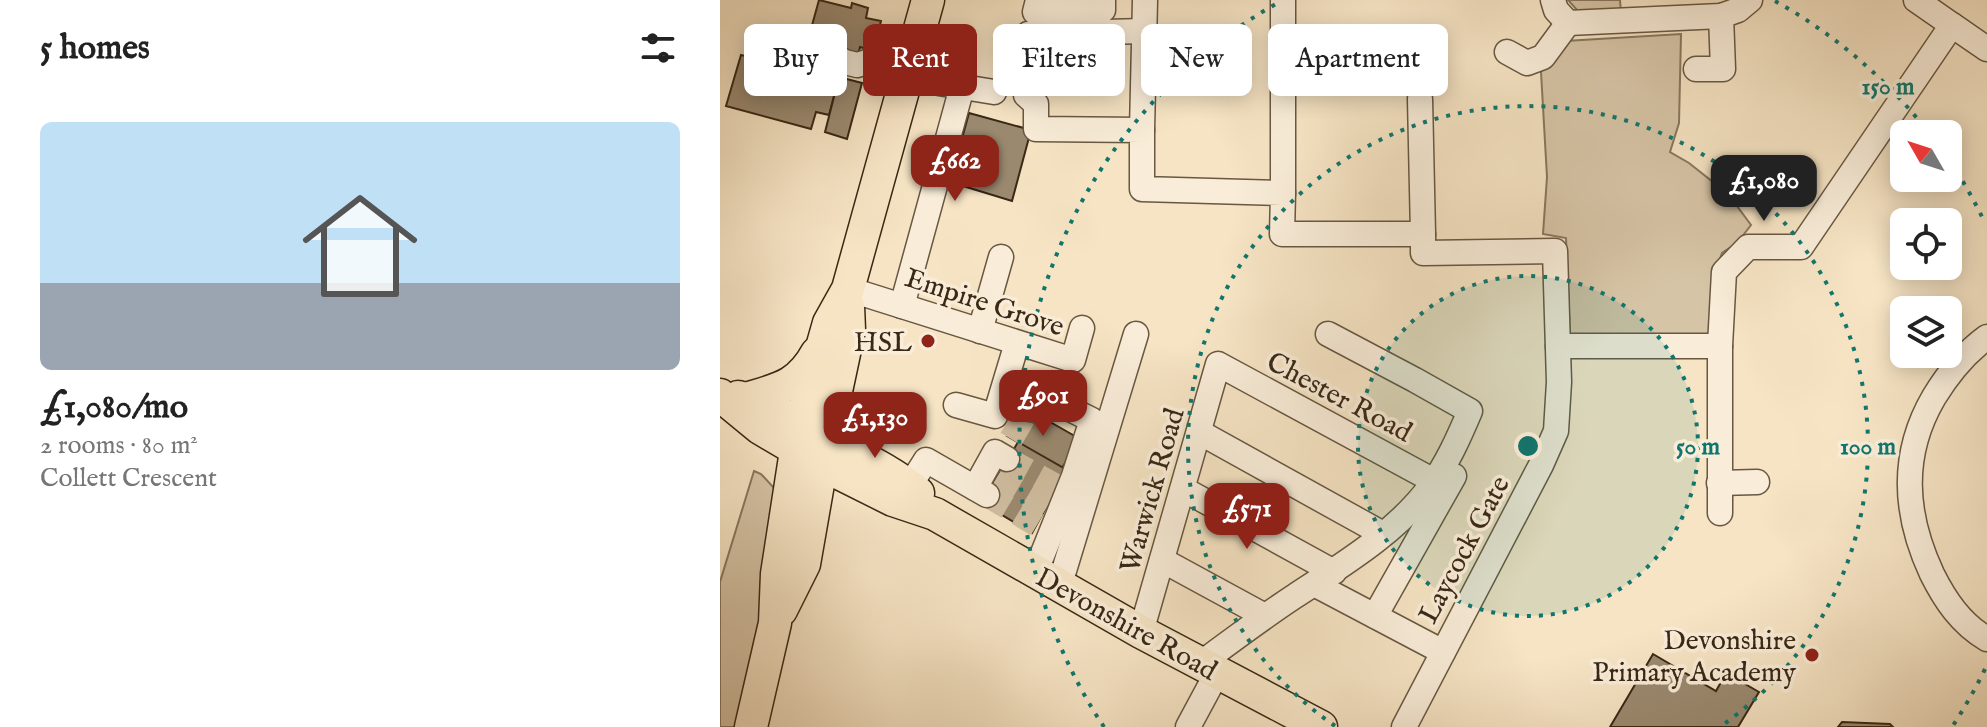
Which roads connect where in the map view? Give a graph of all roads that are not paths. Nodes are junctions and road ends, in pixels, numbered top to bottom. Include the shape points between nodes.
1 (928, 0) edge
2 (1038, 0) edge
3 (1103, 0) edge
4 (1145, 0) edge
5 (1283, 0) edge
6 (1553, 0) edge
7 (1750, 0) edge
8 (1916, 0) edge
9 (1721, 16) junction
10 (1568, 23) junction
11 (922, 24) edge
12 (1144, 24) edge
13 (1952, 25) junction
14 (1987, 49) edge
15 (1507, 52) dead end
16 (1696, 69) dead end
17 (903, 96) edge
18 (960, 96) edge
19 (1027, 96) edge
20 (1143, 96) edge
21 (1420, 99) dead end
22 (1142, 130) junction
23 (1283, 193) junction
24 (1423, 234) junction
25 (1001, 257) dead end
26 (848, 289) junction
27 (902, 306) junction
28 (1082, 328) dead end
29 (980, 331) junction
30 (1136, 334) dead end
31 (1328, 334) dead end
32 (1987, 337) edge
33 (1017, 343) junction
34 (823, 344) junction
35 (1558, 346) junction
36 (1720, 346) junction
37 (1218, 364) joint
38 (729, 396) edge
39 (956, 405) dead end
40 (1029, 409) dead end
41 (1199, 432) junction
42 (810, 444) junction
43 (995, 469) tunnel mouth
44 (1444, 478) junction
45 (1757, 482) dead end
46 (1719, 483) junction
47 (1183, 489) junction
48 (904, 494) junction
49 (1720, 513) dead end
50 (1383, 534) junction
51 (1162, 560) junction
52 (1324, 578) junction
53 (1047, 580) junction
54 (1265, 616) junction
55 (1375, 616) junction
56 (1141, 632) junction
57 (1987, 639) edge
58 (1443, 652) junction
59 (1208, 669) junction
60 (1303, 723) edge
61 (751, 727) edge
62 (1188, 727) edge
63 (1404, 727) edge

1 - 11 main road
2 - 3 street via 1035,12 1103,10
4 - 12 street
5 - 23 street
6 - 10 street
7 - 9 street
8 - 13 street
9 - 10 street
9 - 16 street via 1723,69
10 - 15 street via 1543,57 1527,63
13 - 14 street
13 - 36 street via 1801,247 1748,247 1724,272
17 - 26 main road
18 - 27 street
19 - 22 street via 1036,104 1036,129
20 - 22 street
21 - 24 street
22 - 23 street via 1142,189
23 - 24 street via 1282,234
24 - 35 street, Laycock Gate via 1423,253 1555,251
25 - 29 street
26 - 27 street, Empire Grove
26 - 34 main road
26 - 42 main road via 849,330
27 - 29 street, Empire Grove
28 - 33 street, Empire Grove via 1073,360
29 - 33 street, Empire Grove
30 - 53 street
31 - 44 street via 1470,411
32 - 57 street via 1945,379 1931,403 1911,457 1909,486 1919,539 1940,590 1957,615
33 - 39 street via 995,416
34 - 38 main road via 801,376 788,385
34 - 42 main road
35 - 36 street
35 - 58 street, Laycock Gate via 1556,431
36 - 46 street
37 - 41 street, Warwick Road
37 - 44 street, Chester Road
38 - 42 main road, Devonshire Road via 770,409
40 - 53 street via 1038,393 1092,420 1053,510
41 - 47 street, Warwick Road
41 - 50 street
42 - 48 main road, Devonshire Road
42 - 61 main road via 804,564 775,623
43 - 48 street via 926,460
44 - 50 street
44 - 55 street
45 - 46 street
46 - 49 street
47 - 51 street, Warwick Road
47 - 52 street
48 - 53 main road, Devonshire Road via 925,499 935,514
50 - 52 street
51 - 54 street
51 - 56 street, Warwick Road
52 - 54 street
52 - 55 street
53 - 56 main road, Devonshire Road
54 - 59 street
55 - 58 street
56 - 59 main road, Devonshire Road
58 - 63 street, Laycock Gate
59 - 60 main road, Devonshire Road
59 - 62 street

